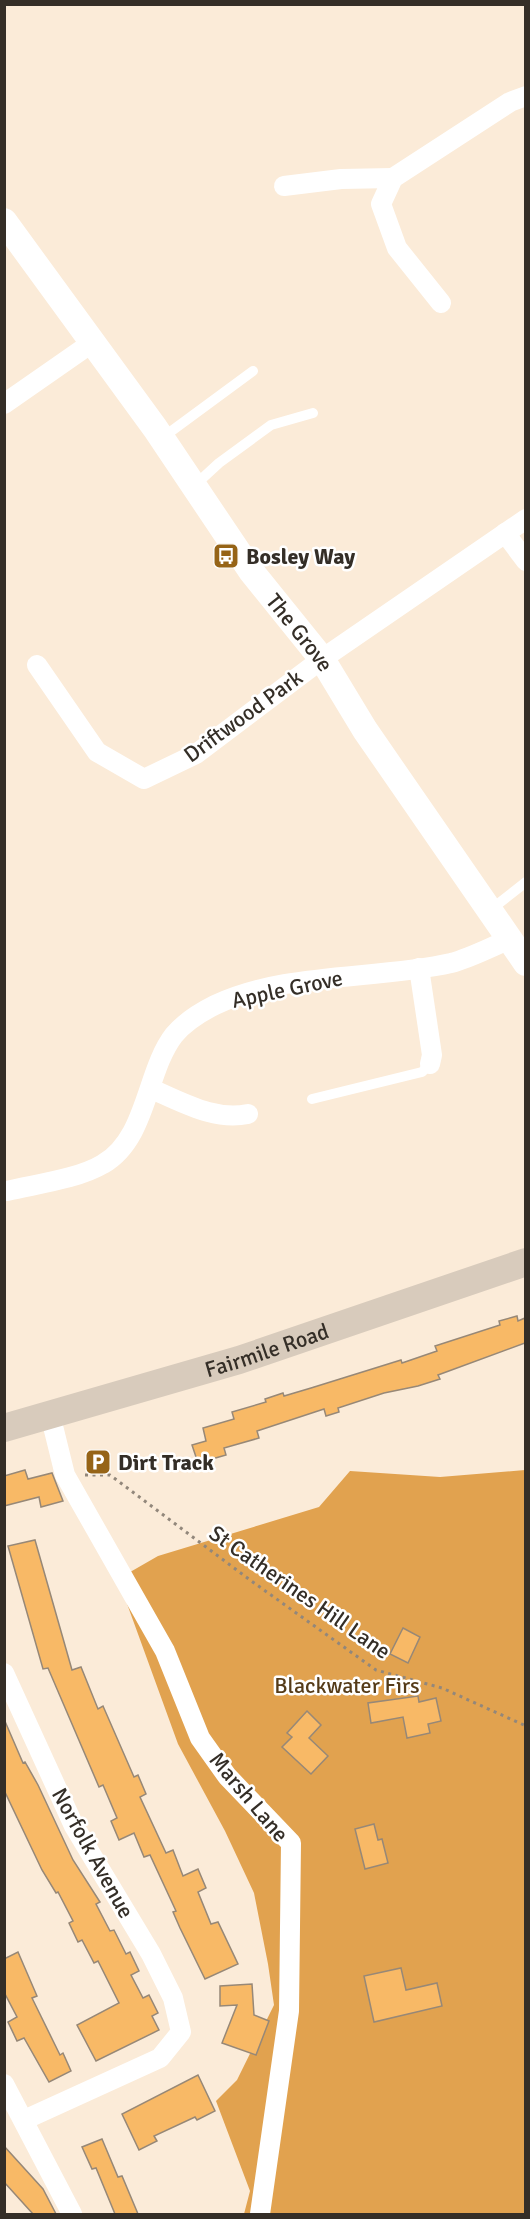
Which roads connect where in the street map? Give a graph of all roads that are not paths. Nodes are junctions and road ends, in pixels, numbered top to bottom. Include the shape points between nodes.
1 (525, 96) edge
2 (393, 178) junction
3 (284, 186) dead end
4 (4, 221) edge
5 (441, 303) dead end
6 (93, 342) junction
7 (253, 371) dead end
8 (4, 404) edge
9 (313, 414) dead end
10 (162, 438) junction
11 (194, 486) junction
12 (525, 519) edge
13 (505, 534) junction
14 (525, 561) edge
15 (322, 659) junction
16 (37, 665) dead end
17 (525, 882) edge
18 (489, 911) junction
19 (510, 939) junction
20 (525, 963) edge
21 (419, 968) junction
22 (430, 1064) joint
23 (151, 1089) junction
24 (312, 1099) dead end
25 (248, 1114) dead end
26 (7, 1191) dead end
27 (525, 1262) edge
28 (50, 1414) junction
29 (4, 1428) edge
30 (4, 1673) edge
31 (4, 2084) edge
32 (24, 2120) junction
33 (72, 2214) edge
34 (260, 2214) edge

1 - 2 street
2 - 3 street
2 - 5 street via 381,204 397,248
4 - 6 street, The Grove
6 - 8 street
6 - 10 street, The Grove
7 - 10 lane
9 - 11 lane via 271,425
10 - 11 street, The Grove
11 - 15 street, The Grove via 251,571
12 - 13 street
13 - 14 street
13 - 15 street
15 - 16 street, Driftwood Park via 196,754 144,779 97,752
15 - 18 street, The Grove via 364,730
17 - 18 lane
18 - 19 street, The Grove
19 - 20 street, The Grove
19 - 21 street, Apple Grove via 453,962
21 - 22 street via 432,1055
21 - 23 street, Apple Grove via 340,976 256,991 214,1005 175,1034
22 - 24 lane via 422,1072
23 - 25 street via 210,1114 231,1118
23 - 26 street, Apple Grove via 138,1121 116,1155 103,1164
27 - 28 main road, Fairmile Road via 239,1360
28 - 29 main road, Fairmile Road
28 - 34 street, Marsh Lane via 65,1475 165,1651 200,1738 227,1776 291,1843 289,2011
30 - 32 street, Norfolk Avenue via 74,1826 173,1998 181,2032 160,2058
31 - 32 street
32 - 33 street

